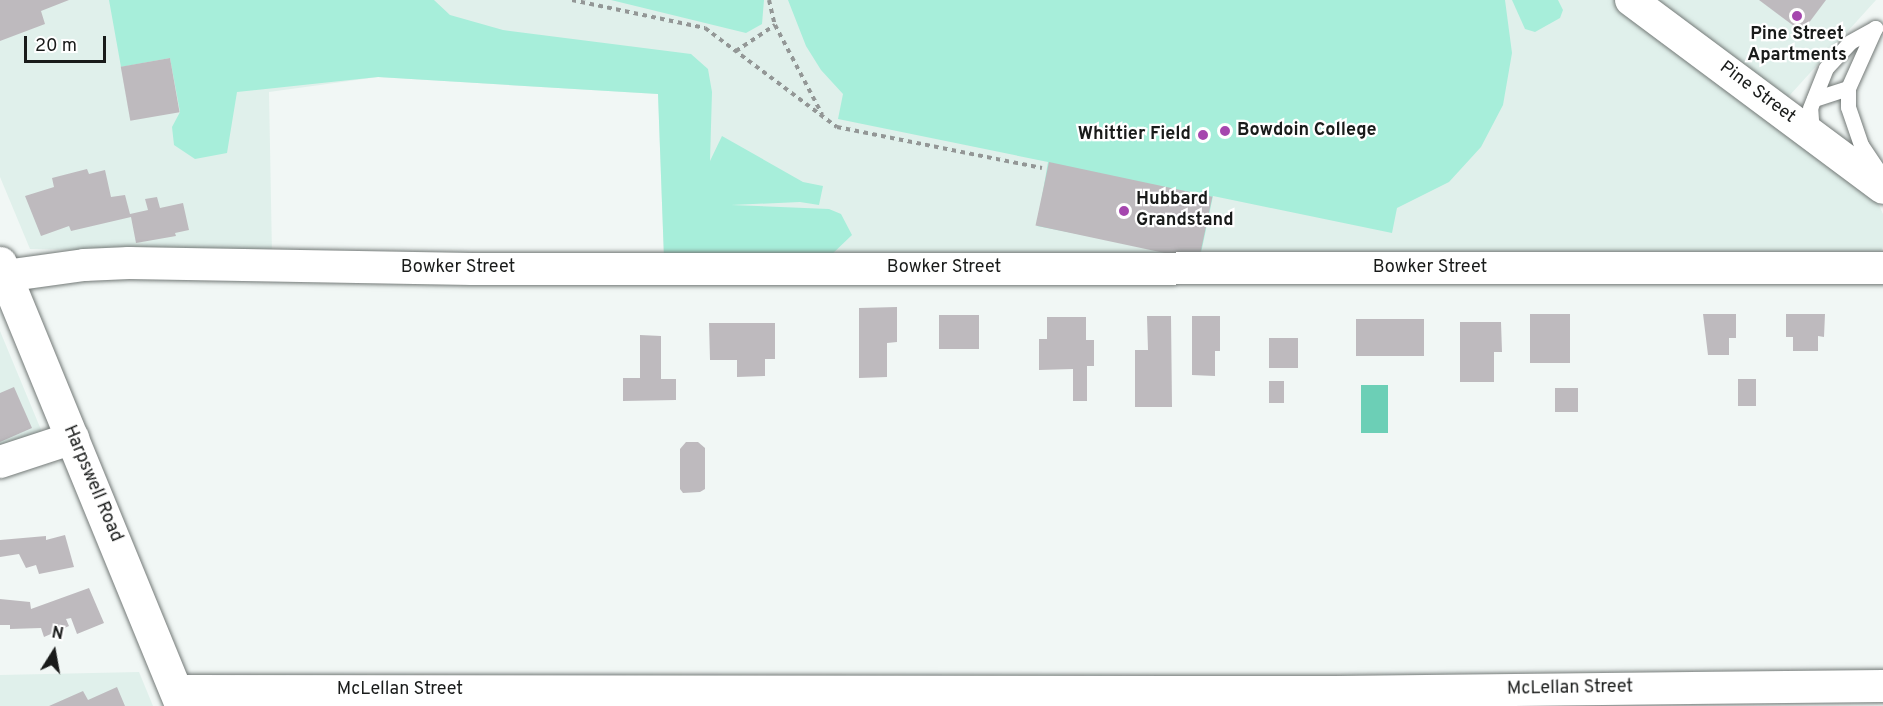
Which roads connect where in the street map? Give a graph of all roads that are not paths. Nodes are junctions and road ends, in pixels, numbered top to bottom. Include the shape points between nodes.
1 (1631, 0) edge
2 (1879, 24) edge
3 (1848, 88) junction
4 (1814, 99) junction
5 (1812, 134) junction
6 (1883, 177) edge
7 (1883, 188) edge
8 (1883, 268) edge
9 (3, 270) edge
10 (73, 438) junction
11 (0, 462) edge
12 (1883, 686) edge
13 (180, 698) edge

1 - 5 street, Pine Street
2 - 3 lane
2 - 4 lane via 1850,42 1826,68
3 - 4 lane, Pine Street
3 - 6 lane via 1852,126
4 - 5 lane
5 - 7 street, Pine Street
8 - 9 street, Bowker Street via 472,269 129,263
9 - 10 main road, Harpswell Road
10 - 11 street
10 - 13 main road, Harpswell Road
12 - 13 street, McLellan Street

